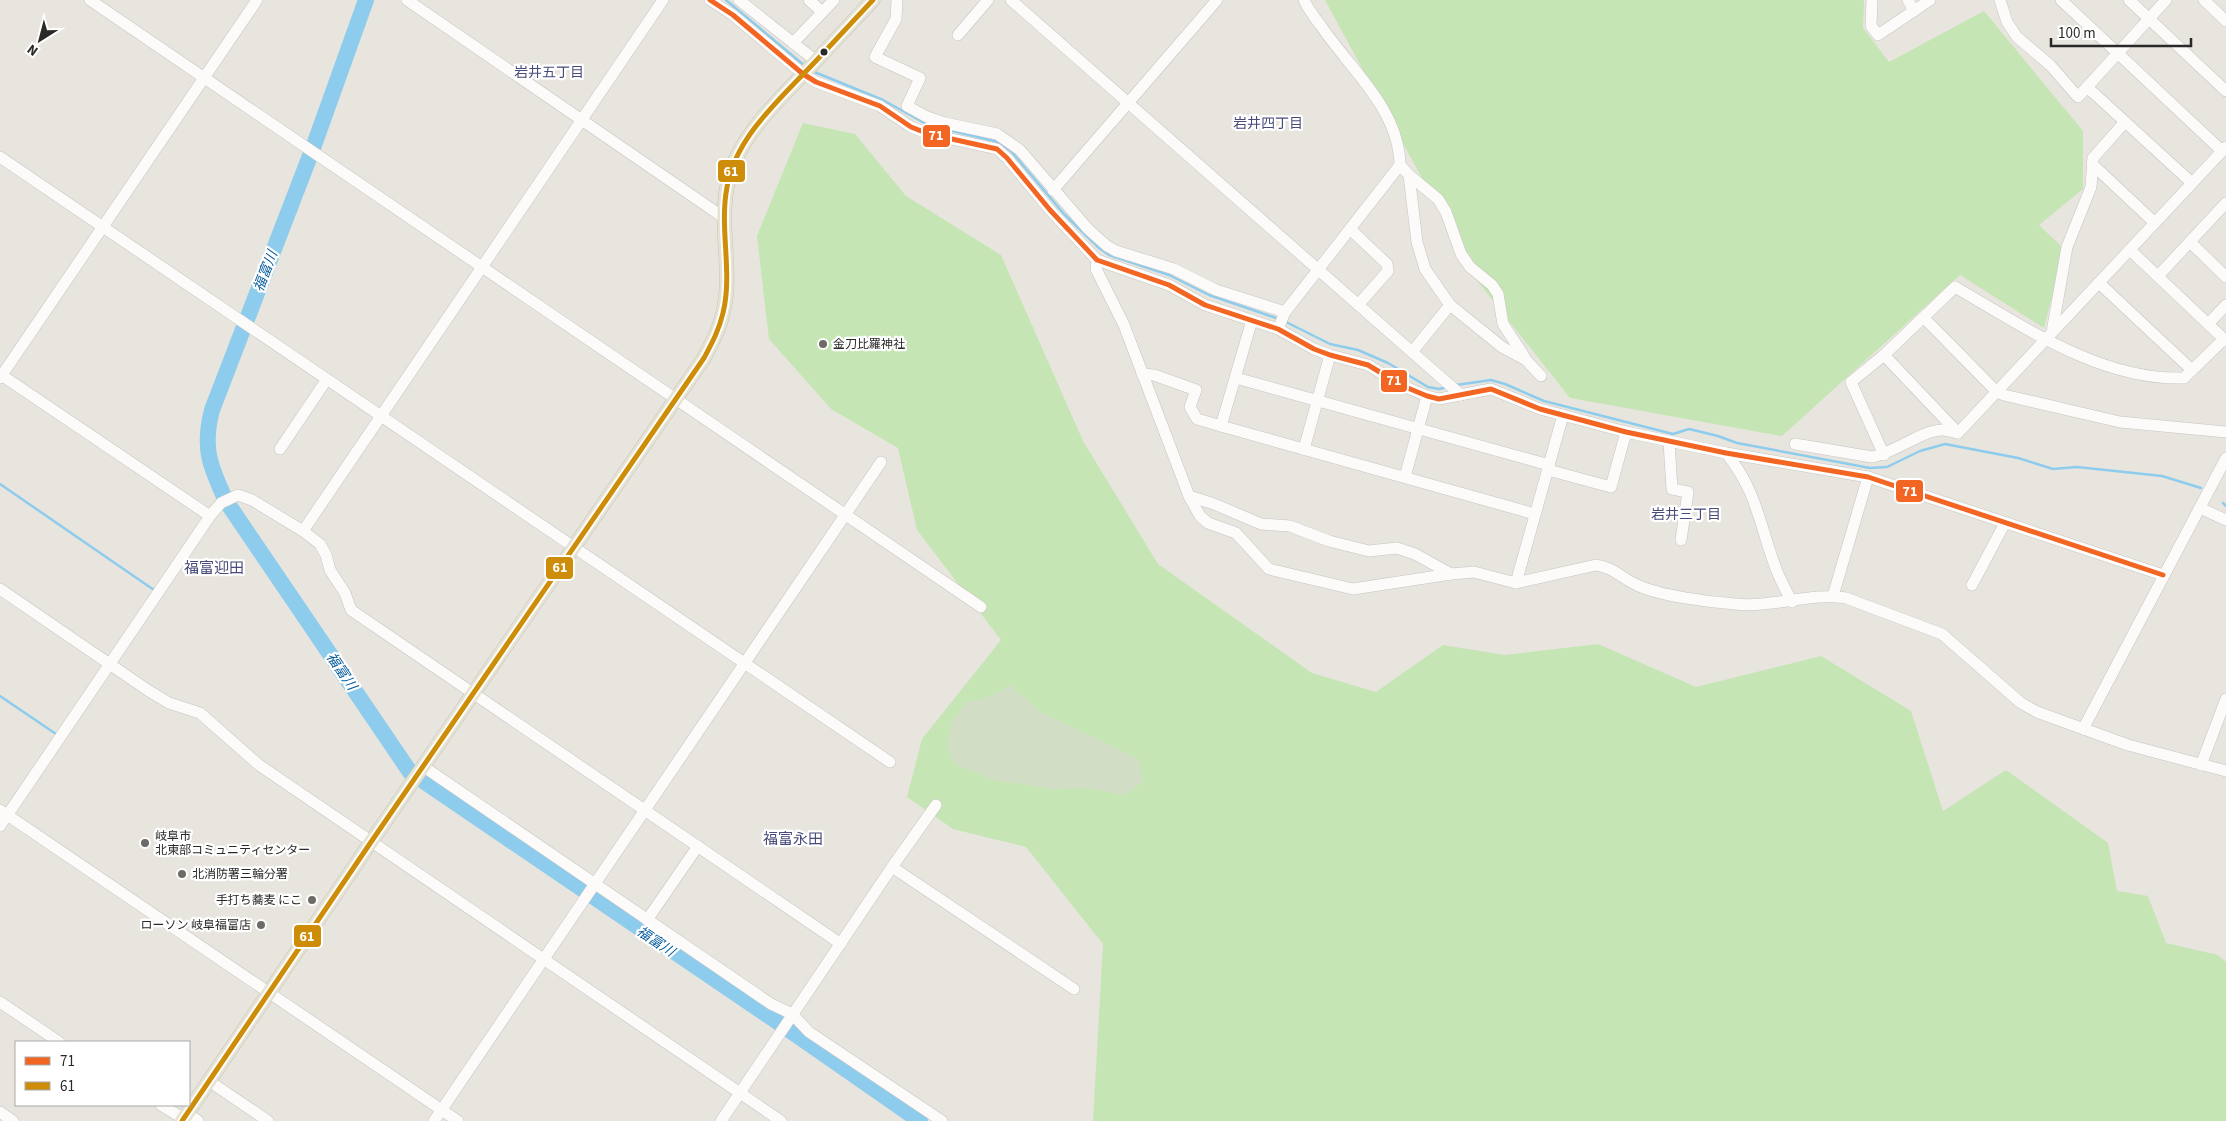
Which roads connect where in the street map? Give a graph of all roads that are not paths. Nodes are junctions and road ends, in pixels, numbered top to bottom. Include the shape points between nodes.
1 (90, 0) edge
2 (258, 0) edge
3 (407, 0) edge
4 (663, 0) edge
5 (710, 0) edge
6 (739, 0) edge
7 (809, 0) edge
8 (834, 0) edge
9 (897, 0) edge
10 (988, 0) edge
11 (1010, 0) edge
12 (1217, 0) edge
13 (1304, 0) edge
14 (1872, 0) edge
15 (1908, 0) edge
16 (1930, 0) edge
17 (2000, 0) edge
18 (2061, 0) edge
19 (2129, 0) edge
20 (2166, 0) edge
21 (2204, 0) edge
22 (871, 1) edge
23 (1914, 11) junction
24 (822, 12) junction
25 (2150, 19) junction
26 (2226, 21) edge
27 (958, 35) dead end
28 (793, 43) junction
29 (2118, 53) junction
30 (810, 68) junction
31 (204, 78) junction
32 (2086, 87) junction
33 (2226, 91) edge
34 (1128, 103) junction
35 (582, 118) junction
36 (2125, 122) junction
37 (2224, 149) edge
38 (0, 157) edge
39 (2092, 164) junction
40 (1400, 165) junction
41 (1409, 175) junction
42 (2192, 183) junction
43 (1053, 190) junction
44 (2224, 210) edge
45 (723, 216) junction
46 (2155, 222) junction
47 (103, 227) junction
48 (1350, 230) junction
49 (2190, 242) junction
50 (2130, 250) junction
51 (1097, 260) junction
52 (481, 266) junction
53 (1318, 269) junction
54 (2158, 276) junction
55 (2226, 277) edge
56 (2099, 283) junction
57 (1358, 305) junction
58 (1450, 305) junction
59 (2226, 305) edge
60 (1924, 318) junction
61 (1252, 320) junction
62 (1281, 320) junction
63 (2208, 324) junction
64 (2049, 336) junction
65 (2225, 340) edge
66 (1412, 352) junction
67 (1330, 355) junction
68 (1884, 355) junction
69 (1526, 360) junction
70 (2192, 370) junction
71 (1142, 374) junction
72 (1, 376) edge
73 (1541, 376) dead end
74 (1236, 378) junction
75 (327, 379) junction
76 (1454, 389) junction
77 (1997, 392) junction
78 (1427, 396) junction
79 (676, 400) junction
80 (1318, 401) junction
81 (1563, 415) junction
82 (380, 416) junction
83 (1222, 426) junction
84 (1418, 429) junction
85 (1626, 432) junction
86 (2226, 432) edge
87 (1958, 433) junction
88 (1669, 442) junction
89 (1795, 444) dead end
90 (1304, 448) junction
91 (280, 449) dead end
92 (1726, 453) junction
93 (1884, 455) junction
94 (2226, 459) edge
95 (881, 462) dead end
96 (1548, 467) junction
97 (1405, 477) junction
98 (1868, 477) junction
99 (1189, 496) junction
100 (2200, 508) junction
101 (845, 514) junction
102 (1535, 514) junction
103 (208, 515) junction
104 (2226, 520) edge
105 (2005, 523) junction
106 (303, 531) junction
107 (1681, 540) dead end
108 (575, 546) junction
109 (1451, 574) junction
110 (2163, 576) junction
111 (1516, 583) junction
112 (1972, 585) dead end
113 (0, 589) edge
114 (1833, 596) junction
115 (1792, 602) junction
116 (981, 608) dead end
117 (107, 663) junction
118 (744, 663) junction
119 (473, 694) junction
120 (2226, 699) edge
121 (2082, 729) junction
122 (890, 762) dead end
123 (2201, 764) junction
124 (423, 768) junction
125 (2226, 771) edge
126 (936, 805) dead end
127 (645, 810) junction
128 (4, 813) edge
129 (0, 826) edge
130 (371, 842) junction
131 (698, 846) junction
132 (892, 867) junction
133 (594, 885) junction
134 (648, 920) junction
135 (841, 944) junction
136 (543, 959) junction
137 (1074, 989) dead end
138 (268, 992) junction
139 (0, 1002) edge
140 (790, 1017) junction
141 (58, 1041) edge
142 (210, 1081) junction
143 (740, 1093) junction
144 (162, 1106) edge
145 (442, 1110) junction
146 (0, 1112) edge
147 (188, 1119) edge
148 (13, 1121) edge
149 (268, 1121) edge
150 (434, 1121) edge
151 (458, 1121) edge
152 (721, 1121) edge
153 (781, 1121) edge
154 (942, 1121) edge

1 - 31 street
2 - 31 street
3 - 35 street
4 - 35 street
5 - 30 street
6 - 28 street
7 - 24 street
8 - 24 street
9 - 43 street via 896,19 875,57 920,78 907,106 945,123 997,134 1020,150
10 - 27 street
11 - 34 street
12 - 34 street
13 - 40 street via 1335,48 1388,115 1396,135
14 - 23 street via 1871,26 1878,35
15 - 23 street
16 - 23 street
17 - 32 street via 2007,22 2017,37 2050,65 2078,97
18 - 29 street
19 - 25 street
20 - 25 street
21 - 26 street
22 - 30 main road
24 - 28 street
25 - 29 street
25 - 33 street
28 - 30 street
29 - 32 street
29 - 37 street
30 - 45 main road via 747,140 727,185
30 - 51 street via 816,82 880,106 911,127 997,149
31 - 47 street
31 - 52 street
32 - 36 street
34 - 43 street
34 - 53 street
35 - 45 street
35 - 52 street
36 - 39 street via 2093,158
36 - 42 street
37 - 42 street
38 - 47 street
39 - 46 street
39 - 64 street via 2091,187 2066,247
40 - 41 street
40 - 48 street
41 - 58 street via 1422,260
41 - 69 street via 1438,199 1461,254 1470,268 1492,285 1498,294 1503,324
42 - 46 street
43 - 62 street via 1088,229 1116,251 1174,269
44 - 49 street
45 - 79 main road via 727,269 724,311 717,335
46 - 50 street
47 - 72 street
47 - 75 street
48 - 53 street
48 - 57 street via 1387,264 1388,271
49 - 54 street
49 - 55 street
50 - 54 street
50 - 56 street
51 - 61 street via 1169,285 1205,305
51 - 71 street via 1096,269 1124,325
52 - 79 street
52 - 82 street
53 - 57 street
53 - 62 street
54 - 63 street
56 - 64 street
56 - 70 street
57 - 66 street
58 - 66 street
58 - 69 street via 1502,347
59 - 63 street
60 - 64 street via 1955,288
60 - 68 street
60 - 77 street
61 - 62 street
61 - 74 street
62 - 67 street
63 - 65 street
64 - 70 street via 2109,367 2137,375 2184,378
64 - 77 street
65 - 70 street
66 - 76 street
67 - 78 street via 1368,365
67 - 80 street
68 - 87 street
68 - 93 street via 1851,382
69 - 73 street
71 - 83 street via 1196,390 1190,407 1197,419
71 - 99 street
72 - 103 street
74 - 80 street
74 - 83 street
75 - 82 street
75 - 91 street
76 - 78 street via 1439,399
76 - 81 street via 1491,389
77 - 86 street via 2120,422
77 - 87 street
78 - 84 street
79 - 101 street
79 - 108 main road
80 - 84 street
80 - 90 street
81 - 85 street
81 - 96 street
82 - 106 street
82 - 108 street
83 - 90 street
84 - 96 street
84 - 97 street
85 - 88 street
85 - 96 street via 1611,487
87 - 93 street via 1941,430 1914,439
88 - 92 street
88 - 107 street via 1672,489 1688,492
89 - 93 street via 1872,457
90 - 97 street
92 - 98 street
92 - 115 street via 1753,495 1775,568
94 - 100 street
95 - 101 street
96 - 102 street
97 - 102 street
98 - 105 street
98 - 114 street
99 - 109 street via 1261,524 1290,526 1329,541 1369,551 1397,548
99 - 109 street via 1200,516 1236,533 1269,569 1278,572 1353,589
100 - 104 street
100 - 110 street
101 - 116 street
101 - 118 street
102 - 111 street
103 - 106 street via 238,495
103 - 117 street
105 - 110 street
105 - 112 street
106 - 119 street via 320,544 353,614
108 - 118 street
108 - 119 main road
109 - 111 street via 1474,572
110 - 121 street
111 - 115 street via 1596,565 1609,567 1637,585 1655,591 1736,604
113 - 117 street
114 - 115 street
114 - 121 street via 1942,634 2021,703
117 - 128 street
117 - 130 street via 169,703 200,713 259,765
118 - 122 street
118 - 127 street
119 - 124 main road
119 - 127 street
120 - 123 street
121 - 123 street via 2137,748
123 - 125 street
124 - 130 main road
124 - 133 street
126 - 132 street
127 - 131 street
127 - 133 street
128 - 129 street
128 - 138 street
130 - 136 street
130 - 138 main road
131 - 134 street
131 - 135 street
132 - 135 street
132 - 137 street
133 - 134 street
133 - 136 street
134 - 140 street
135 - 140 street
136 - 143 street
136 - 145 street
138 - 142 main road
138 - 145 street
139 - 141 street
140 - 143 street
140 - 154 street
142 - 147 main road
142 - 149 street
143 - 152 street
143 - 153 street
144 - 147 street
145 - 150 street
145 - 151 street
146 - 148 street

